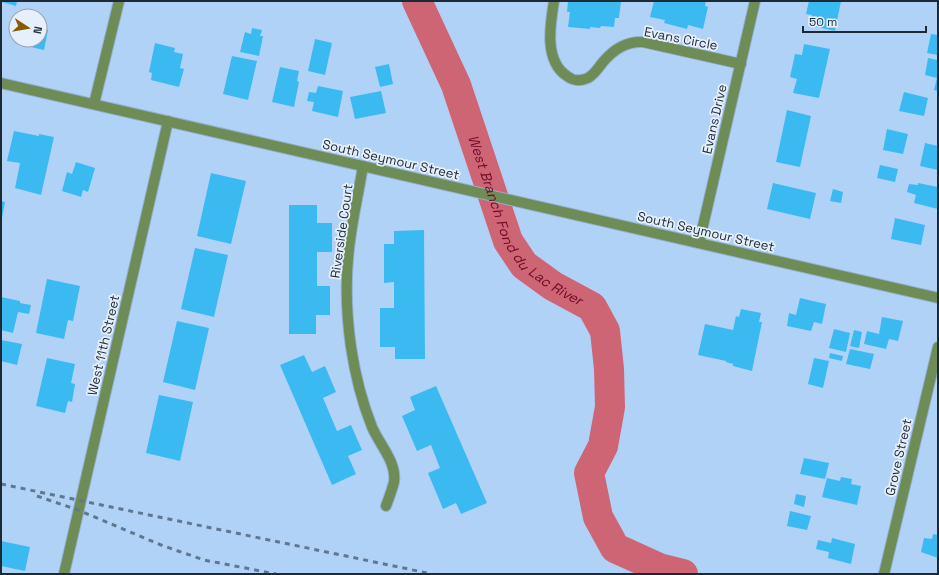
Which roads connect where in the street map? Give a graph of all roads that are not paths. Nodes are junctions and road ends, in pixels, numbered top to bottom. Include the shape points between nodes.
1 (119, 1) edge
2 (554, 1) edge
3 (755, 1) edge
4 (741, 64) junction
5 (1, 83) edge
6 (94, 104) junction
7 (168, 121) junction
8 (363, 166) junction
9 (699, 243) junction
10 (938, 298) edge
11 (938, 347) edge
12 (386, 506) dead end
13 (64, 574) edge
14 (884, 574) edge

1 - 6 street
2 - 4 street, Evans Circle via 550,32 553,53 559,68 571,78 587,79 617,49 637,42
3 - 4 street, Evans Drive
4 - 9 street, Evans Drive
5 - 6 street, South Seymour Street
6 - 7 street, South Seymour Street
7 - 8 street, South Seymour Street
7 - 13 street, West 11th Street
8 - 9 street, South Seymour Street
8 - 12 street, Riverside Court via 350,240 346,300 353,359 364,403 372,428 392,464 394,481
9 - 10 street, South Seymour Street
11 - 14 street, Grove Street

